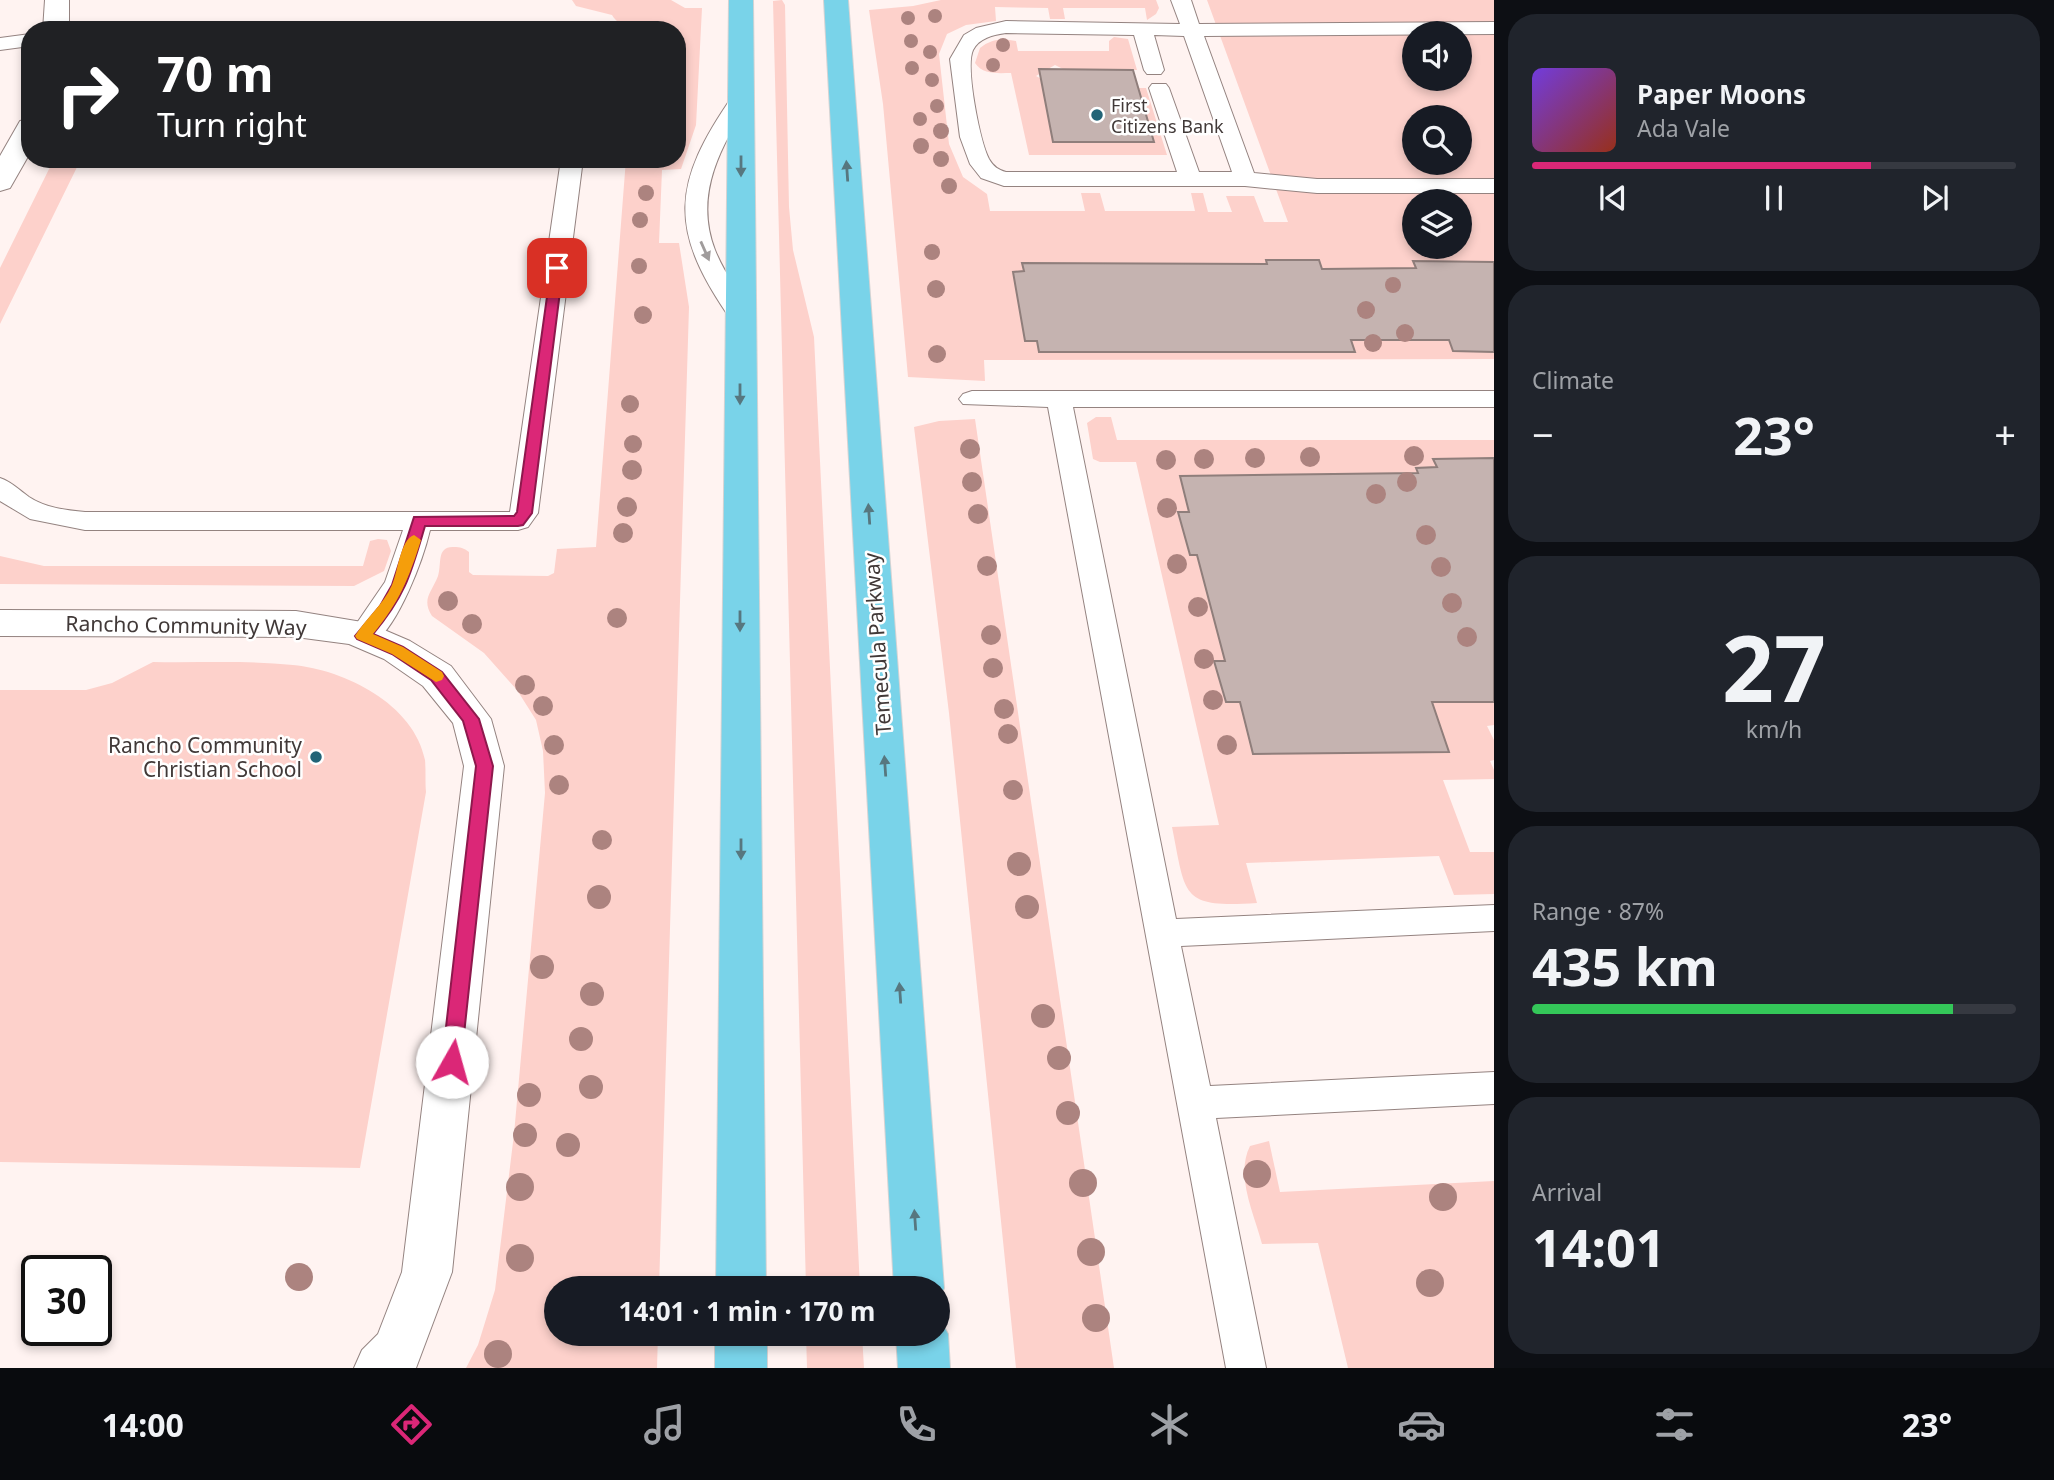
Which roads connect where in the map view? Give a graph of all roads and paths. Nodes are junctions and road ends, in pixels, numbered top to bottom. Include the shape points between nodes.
1 (57, 0) edge
2 (741, 0) edge
3 (836, 0) edge
4 (1181, 0) edge
5 (56, 21) edge
6 (1494, 27) edge
7 (1142, 29) junction
8 (1192, 30) junction
9 (21, 41) edge
10 (0, 44) edge
11 (21, 144) edge
12 (571, 168) edge
13 (1245, 178) junction
14 (1190, 179) junction
15 (0, 182) edge
16 (1494, 186) edge
17 (972, 399) dead end
18 (1059, 399) junction
19 (1494, 399) edge
20 (0, 487) edge
21 (419, 521) junction
22 (0, 623) edge
23 (363, 636) junction
24 (1494, 918) edge
25 (1163, 933) junction
26 (1494, 1088) edge
27 (1196, 1103) junction
28 (741, 1276) edge
29 (918, 1276) edge
30 (741, 1346) edge
31 (923, 1346) edge
32 (380, 1368) edge
33 (741, 1368) edge
34 (924, 1368) edge
35 (1246, 1368) edge

1 - 5 street
2 -> 28 main road
29 -> 3 main road, Temecula Parkway
4 - 8 lane
6 - 8 lane
7 - 8 lane
7 - 14 lane
7 - 14 lane via 1006,27 975,35 964,44 960,59 973,149 990,174 1004,179
8 - 13 lane
9 - 10 lane
11 - 15 street
12 - 21 lane via 524,513 518,521
13 - 14 lane
13 - 16 lane via 1317,186
17 - 18 lane
18 - 19 lane
18 - 25 lane
20 - 21 lane via 45,517 85,521
21 - 23 lane via 400,585
22 - 23 street, Rancho Community Way via 296,624
23 - 32 street, Rancho Community Way via 397,650 436,676 471,719 484,766 427,1272 397,1351
24 - 25 lane
25 - 27 lane
26 - 27 lane
27 - 35 lane
30 - 33 main road
31 - 34 main road

